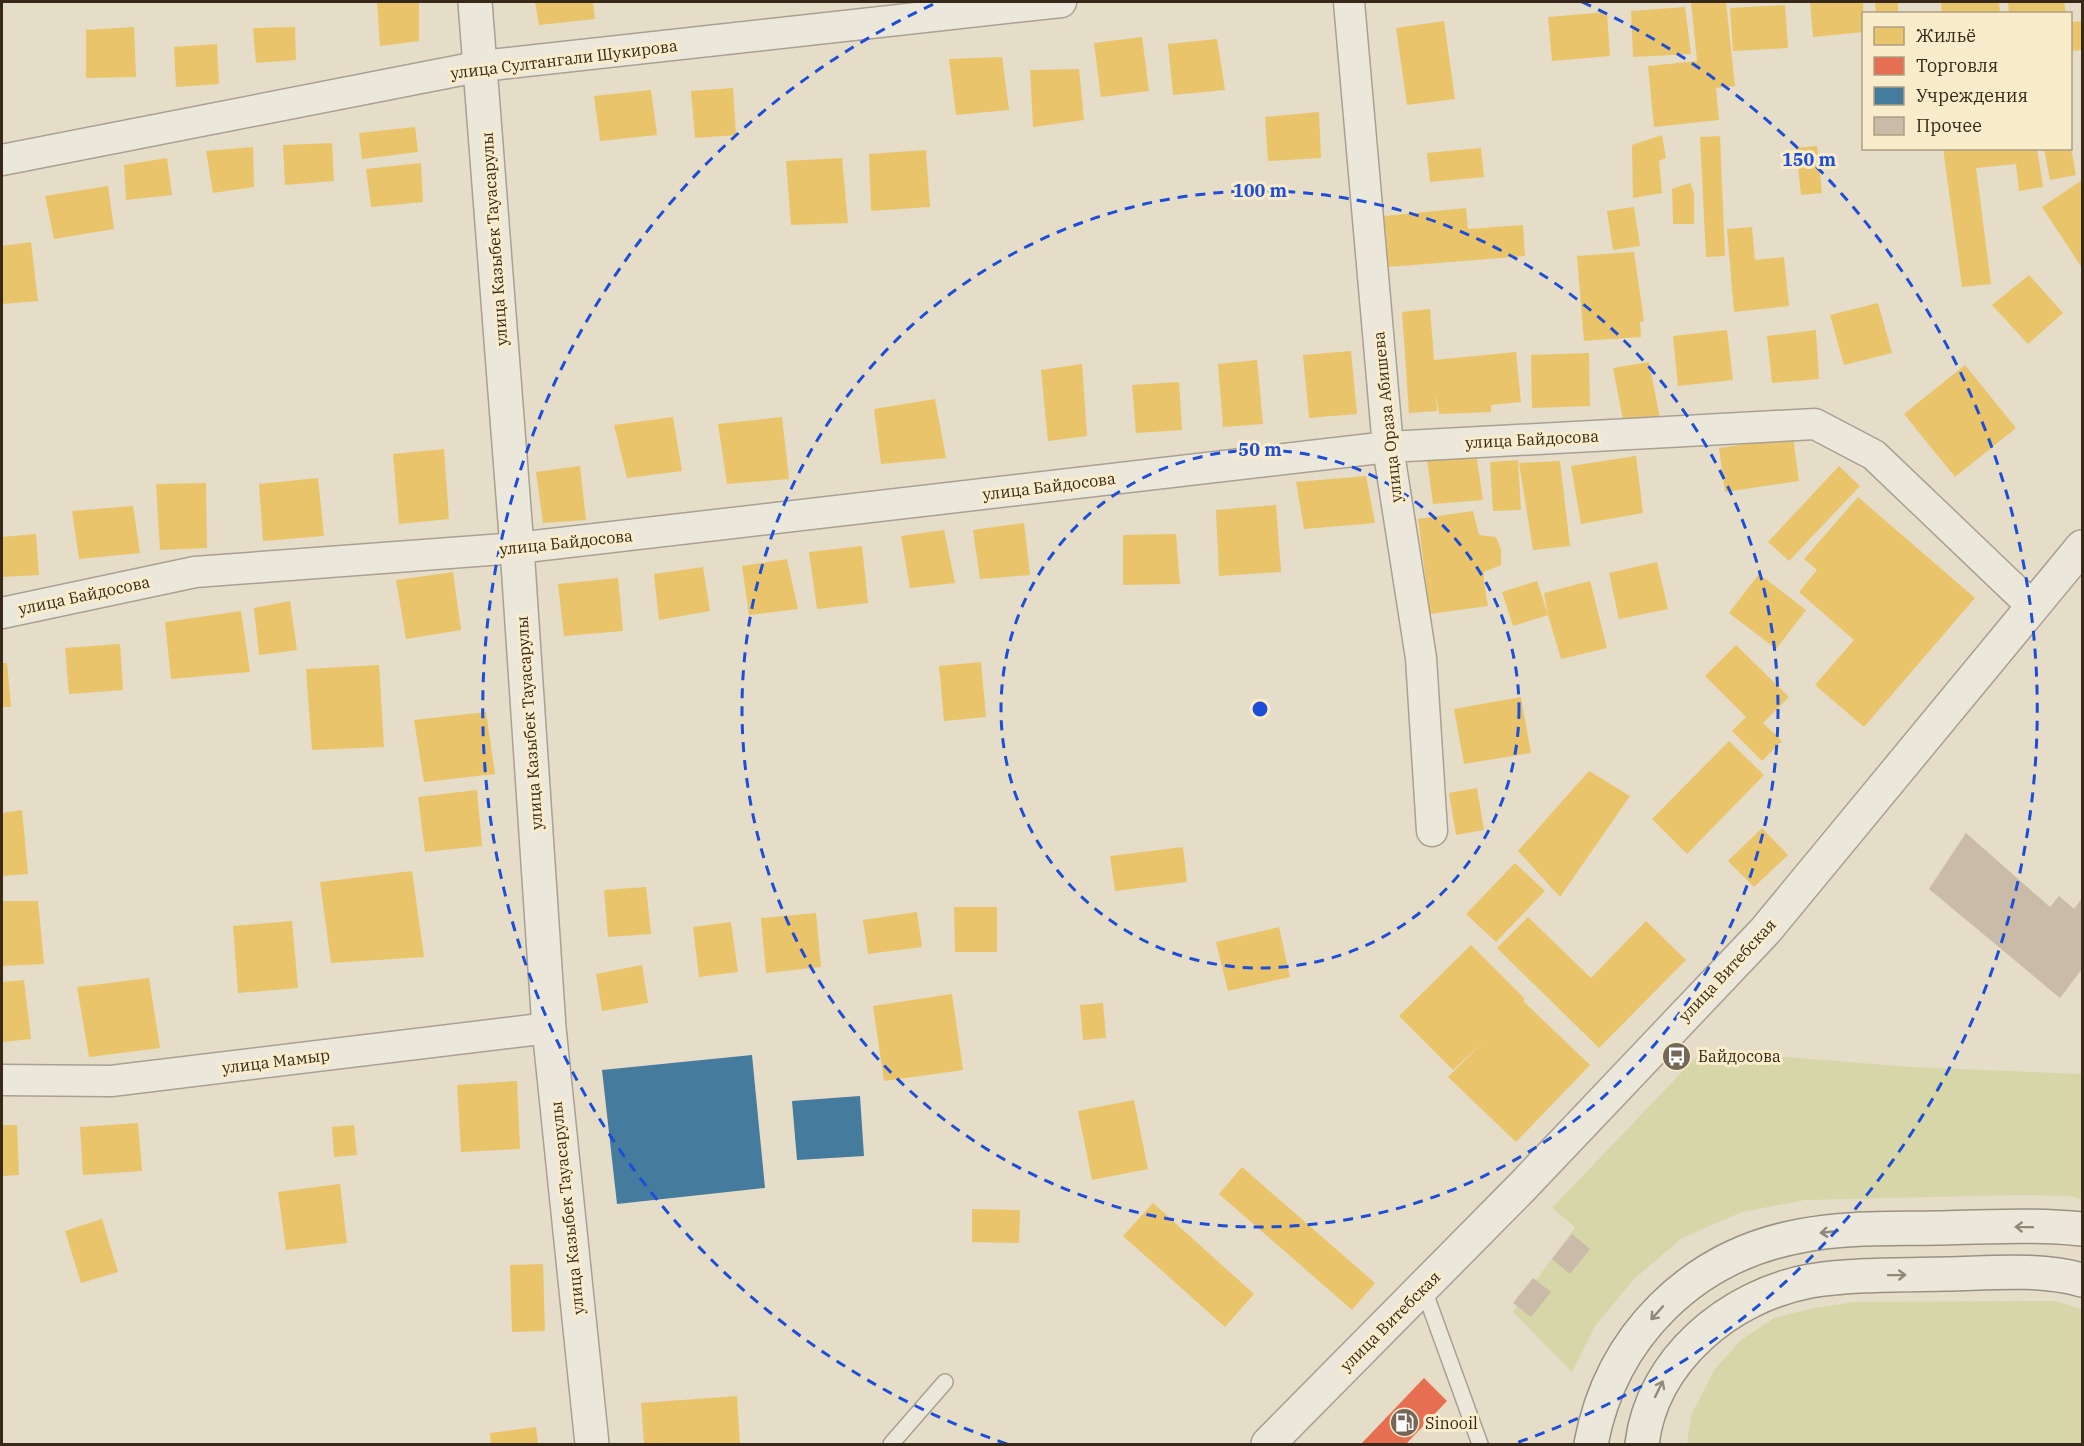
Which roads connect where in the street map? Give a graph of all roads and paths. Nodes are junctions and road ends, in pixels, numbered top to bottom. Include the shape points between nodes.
1 (476, 2) edge
2 (1060, 2) edge
3 (1349, 2) edge
4 (482, 66) junction
5 (2, 159) edge
6 (1388, 447) junction
7 (517, 548) junction
8 (2082, 548) edge
9 (2033, 607) junction
10 (2, 613) edge
11 (1432, 831) dead end
12 (549, 1028) junction
13 (2, 1080) edge
14 (2082, 1229) edge
15 (2082, 1280) edge
16 (1423, 1287) junction
17 (945, 1382) dead end
18 (592, 1444) edge
19 (891, 1444) edge
20 (1268, 1444) edge
21 (1480, 1444) edge
22 (1591, 1444) edge
23 (1642, 1444) edge

1 - 4 street, улица Казыбек Тауасарулы
2 - 4 street, улица Султангали Шукирова
3 - 6 street, улица Ораза Абишева
4 - 5 street, улица Султангали Шукирова
4 - 7 street, улица Казыбек Тауасарулы
6 - 7 street, улица Байдосова
6 - 9 street, улица Байдосова via 1815,424 1874,454
6 - 11 street, улица Ораза Абишева via 1421,658
7 - 10 street, улица Байдосова via 195,572
7 - 12 street, улица Казыбек Тауасарулы
8 - 9 street, улица Витебская
9 - 16 street, улица Витебская via 1765,931
12 - 13 street, улица Мамыр via 111,1081
12 - 18 street, улица Казыбек Тауасарулы
14 -> 22 street via 2020,1226 1853,1230 1800,1236 1750,1250 1702,1274 1661,1307 1629,1346 1608,1388
23 -> 15 street via 1652,1405 1668,1372 1694,1341 1727,1314 1767,1293 1809,1281 1857,1276 2023,1273
16 - 20 street, улица Витебская
16 - 21 lane
17 - 19 lane

